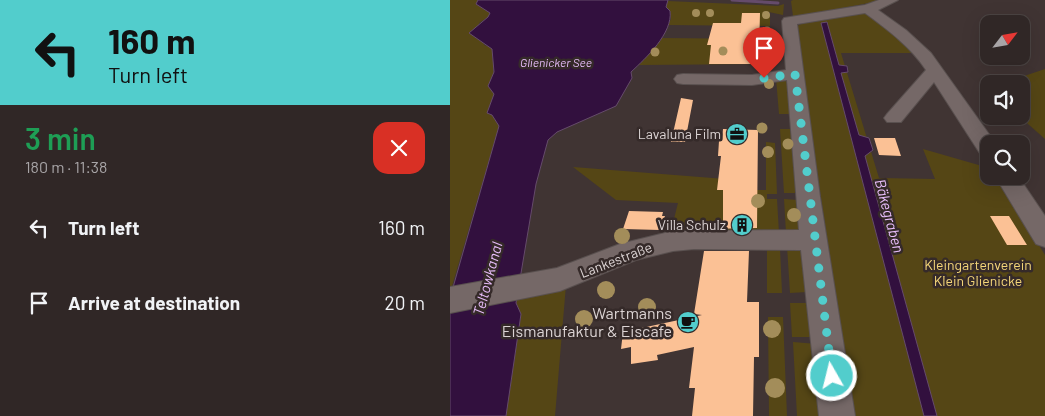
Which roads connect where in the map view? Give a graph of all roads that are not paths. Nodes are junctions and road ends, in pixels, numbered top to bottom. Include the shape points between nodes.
1 (891, 0) edge
2 (868, 9) junction
3 (935, 70) junction
4 (795, 74) junction
5 (683, 79) dead end
6 (894, 118) dead end
7 (980, 137) edge
8 (1012, 185) edge
9 (1045, 236) edge
10 (814, 240) junction
11 (450, 300) edge
12 (837, 416) edge

1 - 2 street
2 - 3 street via 909,40
2 - 4 street via 789,21
3 - 6 street
3 - 7 street
4 - 5 street via 752,80
4 - 10 street
8 - 9 street
10 - 11 street, Lankestraße via 674,241 630,251 574,276
10 - 12 street

